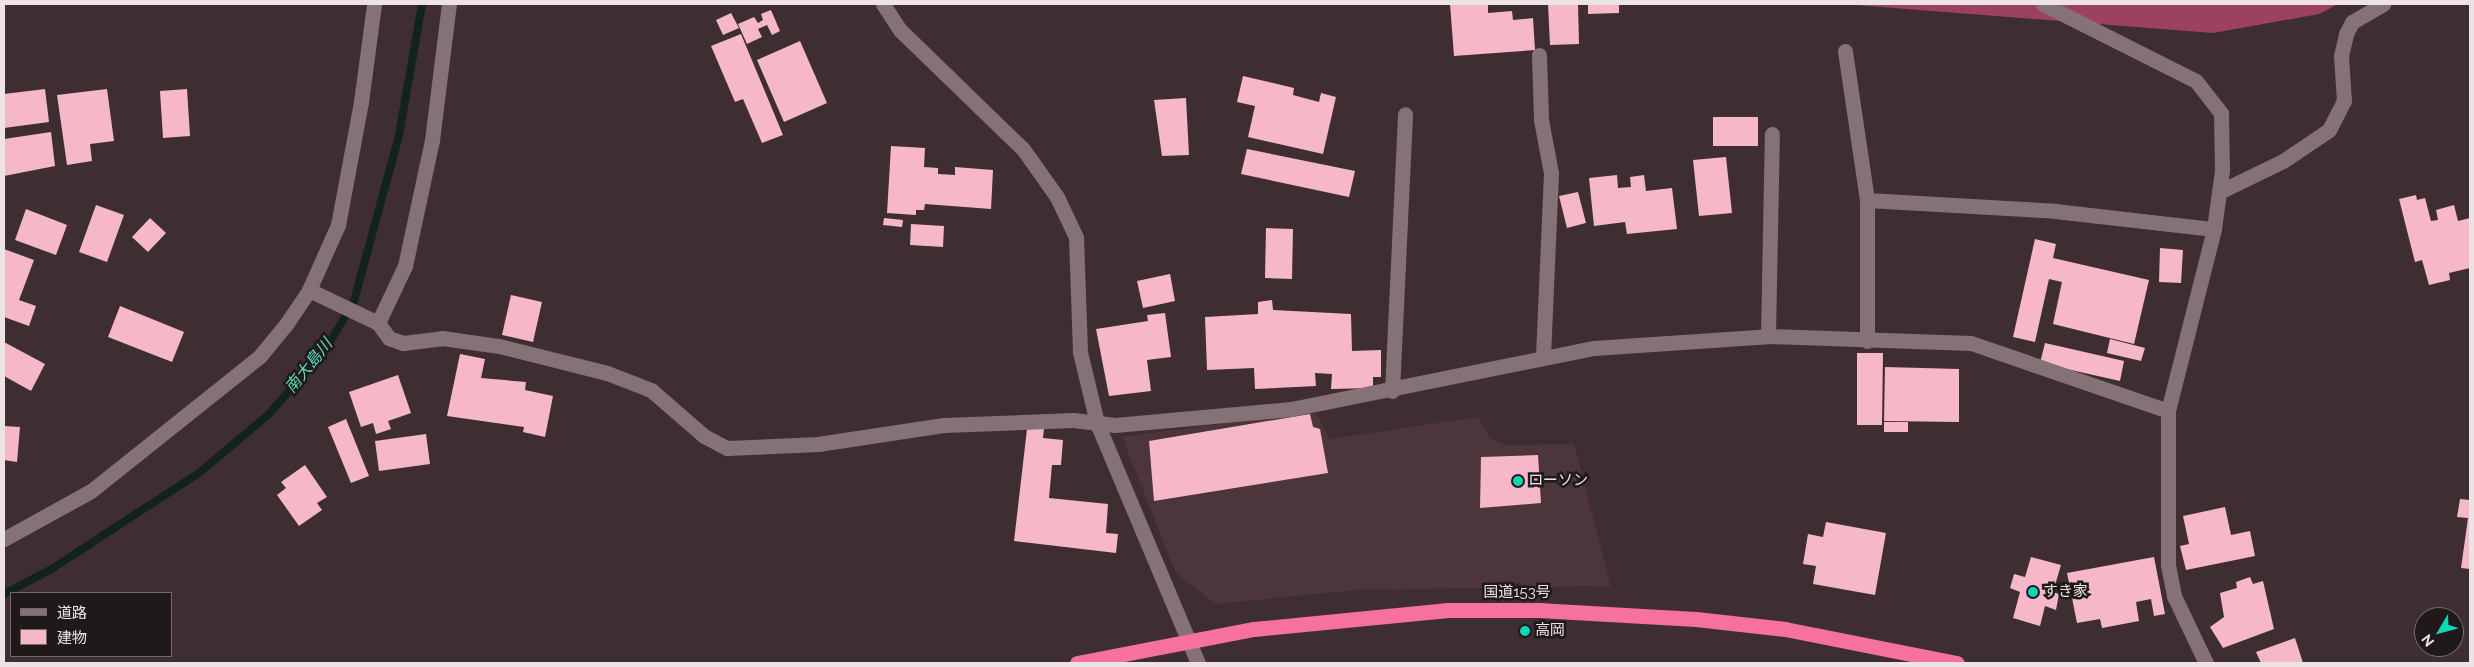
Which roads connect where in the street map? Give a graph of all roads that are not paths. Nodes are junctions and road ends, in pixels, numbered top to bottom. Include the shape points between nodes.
1 (374, 4) edge
2 (449, 4) edge
3 (883, 4) edge
4 (2043, 4) edge
5 (2383, 4) edge
6 (1845, 52) dead end
7 (1539, 55) dead end
8 (1405, 114) dead end
9 (1772, 134) dead end
10 (2219, 192) junction
11 (1866, 200) junction
12 (2214, 229) junction
13 (315, 293) junction
14 (378, 323) junction
15 (1768, 336) junction
16 (1867, 341) junction
17 (1542, 358) junction
18 (1392, 391) junction
19 (2168, 412) junction
20 (1096, 423) junction
21 (4, 539) edge
22 (1189, 640) junction
23 (1077, 663) edge
24 (1198, 663) edge
25 (1957, 663) edge
26 (2206, 663) edge

1 - 13 street via 361,102 338,225
2 - 14 street via 432,140 405,266
3 - 20 street via 900,30 1024,149 1057,197 1076,237 1080,352
4 - 10 street via 2196,81 2221,113
5 - 10 street via 2352,22 2346,34 2341,56 2344,101 2329,130 2283,161
6 - 11 street
7 - 17 street via 1541,120 1551,173
8 - 18 street
9 - 15 street
10 - 12 street
11 - 12 street via 2055,212
11 - 16 street
12 - 19 street
13 - 14 street
13 - 21 street via 260,356 91,490
14 - 20 street via 389,338 404,343 442,338 499,346 608,373 651,390 704,436 727,448 818,444 944,425
15 - 16 street
15 - 17 street via 1594,348
16 - 19 street via 1971,342
17 - 18 street
18 - 20 street via 1291,409 1115,425
19 - 26 street via 2168,565 2174,596
20 - 22 street
22 - 23 highway, 国道153号
22 - 24 street
22 - 25 highway, 国道153号 via 1379,616 1538,610 1696,619 1785,629

